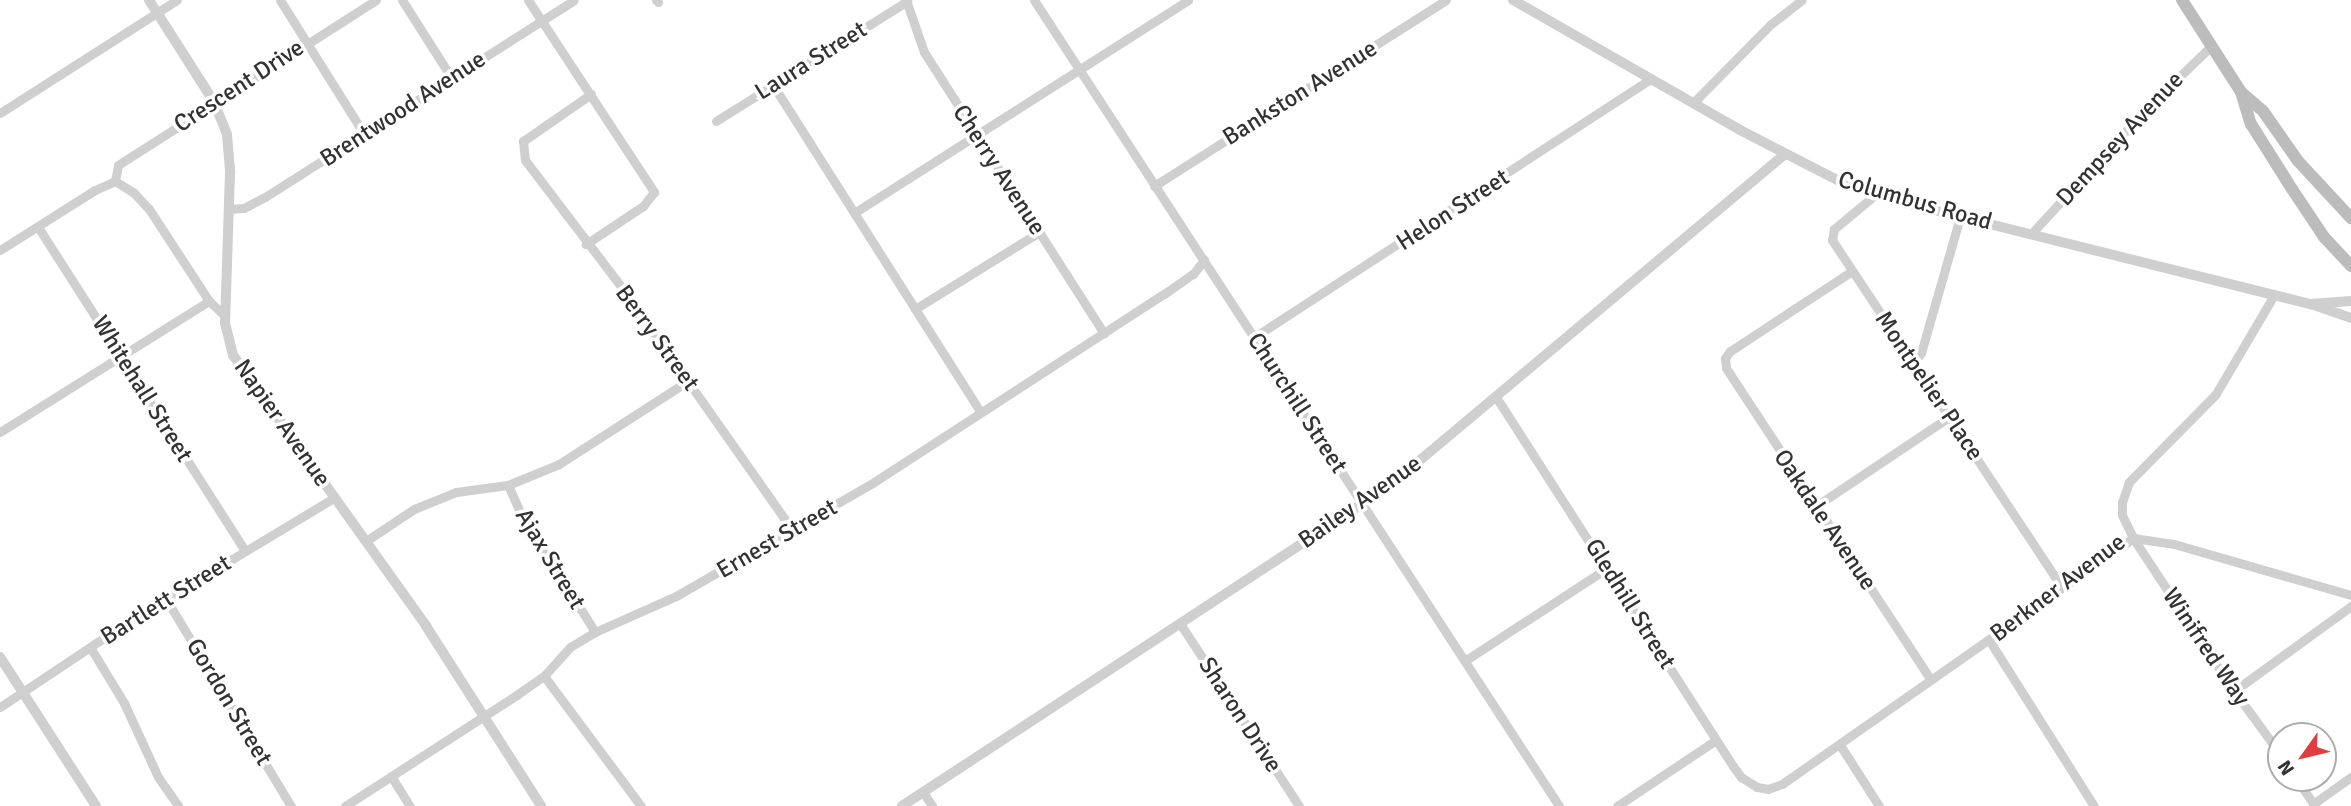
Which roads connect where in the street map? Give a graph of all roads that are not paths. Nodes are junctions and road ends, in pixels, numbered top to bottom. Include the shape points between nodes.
1 (149, 0) edge
2 (177, 0) edge
3 (280, 0) edge
4 (376, 0) edge
5 (402, 0) edge
6 (528, 0) edge
7 (575, 0) edge
8 (907, 0) edge
9 (1034, 0) edge
10 (1188, 0) edge
11 (1446, 0) edge
12 (1802, 0) edge
13 (2182, 0) edge
14 (1522, 2) edge
15 (157, 12) junction
16 (541, 21) junction
17 (307, 43) junction
18 (2211, 46) junction
19 (1078, 70) junction
20 (451, 77) junction
21 (1650, 79) junction
22 (773, 85) junction
23 (2241, 92) junction
24 (591, 94) junction
25 (214, 102) junction
26 (1695, 102) junction
27 (0, 113) edge
28 (716, 121) dead end
29 (364, 134) junction
30 (977, 135) junction
31 (1786, 154) junction
32 (115, 181) junction
33 (1154, 186) junction
34 (1875, 194) junction
35 (229, 209) junction
36 (854, 213) junction
37 (1960, 217) junction
38 (2351, 218) edge
39 (38, 227) junction
40 (1039, 232) junction
41 (2031, 234) junction
42 (586, 244) junction
43 (0, 250) edge
44 (1204, 260) junction
45 (2351, 266) edge
46 (1852, 271) junction
47 (2274, 295) junction
48 (209, 300) junction
49 (2351, 301) edge
50 (2311, 304) junction
51 (915, 309) junction
52 (225, 316) junction
53 (2351, 318) edge
54 (1104, 334) junction
55 (1253, 338) junction
56 (121, 356) junction
57 (1913, 363) junction
58 (688, 381) junction
59 (1496, 397) junction
60 (981, 413) junction
61 (1949, 417) junction
62 (0, 432) edge
63 (508, 485) junction
64 (335, 497) junction
65 (1362, 503) junction
66 (1816, 506) junction
67 (793, 531) junction
68 (2133, 538) junction
69 (366, 541) junction
70 (245, 551) junction
71 (1607, 568) junction
72 (2062, 587) junction
73 (2351, 595) edge
74 (166, 599) junction
75 (2351, 606) edge
76 (1181, 625) junction
77 (595, 632) junction
78 (1989, 640) junction
79 (90, 647) junction
80 (0, 657) edge
81 (1466, 660) junction
82 (544, 676) junction
83 (1931, 680) junction
84 (2234, 691) junction
85 (23, 692) junction
86 (0, 707) edge
87 (483, 716) junction
88 (2267, 736) edge
89 (1716, 740) junction
90 (1840, 745) junction
91 (391, 776) junction
92 (2351, 777) edge
93 (1778, 786) joint
94 (923, 792) junction
95 (2314, 805) edge
96 (96, 806) edge
97 (178, 806) edge
98 (291, 806) edge
99 (345, 806) edge
100 (410, 806) edge
101 (541, 806) edge
102 (641, 806) edge
103 (901, 806) edge
104 (932, 806) edge
105 (1299, 806) edge
106 (1559, 806) edge
107 (1617, 806) edge
108 (1878, 806) edge
109 (2094, 806) edge

1 - 15 street, Napier Avenue
2 - 15 street
3 - 17 street
4 - 17 street, Crescent Drive
5 - 20 street
6 - 16 street
7 - 16 street, Brentwood Avenue
8 - 22 street, Laura Street
8 - 30 street, Cherry Avenue via 924,52
9 - 19 street, Churchill Street
10 - 19 street
11 - 33 street, Bankston Avenue
12 - 26 street via 1762,33
13 - 18 main road
14 - 21 street, Columbus Road
15 - 25 street, Napier Avenue
15 - 27 street
16 - 20 street, Brentwood Avenue
16 - 24 street
17 - 25 street, Crescent Drive
17 - 29 street
18 - 23 main road
18 - 41 street, Dempsey Avenue
19 - 30 street
19 - 33 street, Churchill Street
20 - 29 street, Brentwood Avenue
21 - 26 street, Columbus Road
21 - 55 street, Helon Street
22 - 28 street, Laura Street
22 - 36 street
23 - 38 main road via 2263,111 2298,161
23 - 45 main road via 2251,124 2292,189 2324,237
24 - 42 street via 654,192 643,206
24 - 42 street, Berry Street via 535,130 522,147 525,160
25 - 32 street, Crescent Drive via 118,165
25 - 35 street, Napier Avenue via 227,135
26 - 31 street, Columbus Road
29 - 35 street, Brentwood Avenue via 250,206
30 - 36 street
30 - 40 street, Cherry Avenue
31 - 34 street, Columbus Road
31 - 59 street, Bailey Avenue
32 - 39 street
32 - 48 street via 149,209
33 - 44 street, Churchill Street
34 - 37 street, Columbus Road
34 - 46 street, Montpelier Place via 1832,233 1834,245
35 - 52 street, Napier Avenue
36 - 51 street
37 - 41 street, Columbus Road
37 - 57 street via 1921,353
39 - 43 street
39 - 56 street, Whitehall Street
40 - 51 street
40 - 54 street, Cherry Avenue
41 - 47 street, Columbus Road
42 - 58 street, Berry Street
44 - 54 street, Ernest Street via 1193,274
44 - 55 street, Churchill Street
46 - 57 street, Montpelier Place
46 - 66 street, Oakdale Avenue via 1748,338 1726,358 1728,372
47 - 50 street, Columbus Road
47 - 68 street, Berkner Avenue via 2215,395 2129,482 2122,515
48 - 52 street
48 - 56 street
49 - 50 street, Columbus Road
50 - 53 street, Columbus Road
51 - 60 street
52 - 64 street, Napier Avenue via 226,336 239,365
54 - 60 street, Ernest Street
55 - 65 street, Churchill Street
56 - 62 street
56 - 70 street, Whitehall Street
57 - 61 street, Montpelier Place
58 - 63 street via 559,464
58 - 67 street, Berry Street
59 - 65 street, Bailey Avenue via 1388,487
59 - 71 street, Gledhill Street
60 - 67 street, Ernest Street
61 - 66 street
61 - 72 street, Montpelier Place
63 - 69 street via 456,492 414,509
63 - 77 street, Ajax Street
64 - 69 street, Napier Avenue
64 - 70 street, Bartlett Street
65 - 76 street, Bailey Avenue
65 - 81 street, Churchill Street
66 - 83 street, Oakdale Avenue
67 - 77 street, Ernest Street via 651,609
68 - 72 street, Berkner Avenue
68 - 73 street via 2174,544
68 - 84 street, Winifred Way
69 - 87 street, Napier Avenue
70 - 74 street, Bartlett Street
71 - 81 street
71 - 89 street, Gledhill Street
72 - 78 street, Berkner Avenue
74 - 79 street, Bartlett Street
74 - 98 street, Gordon Street
75 - 84 street
76 - 94 street, Bailey Avenue
76 - 105 street, Sharon Drive
77 - 82 street, Ernest Street via 558,657
78 - 83 street, Berkner Avenue
78 - 109 street
79 - 85 street, Bartlett Street
79 - 97 street
80 - 85 street
81 - 106 street, Churchill Street
82 - 87 street, Ernest Street
82 - 102 street
83 - 90 street, Berkner Avenue
84 - 88 street, Winifred Way
85 - 86 street, Bartlett Street
85 - 96 street
87 - 91 street, Ernest Street
87 - 101 street, Napier Avenue
89 - 93 street, Gledhill Street via 1748,783 1768,789
89 - 107 street
90 - 93 street, Berkner Avenue
90 - 108 street
91 - 99 street, Ernest Street
91 - 100 street
92 - 95 street
94 - 103 street, Bailey Avenue
94 - 104 street

